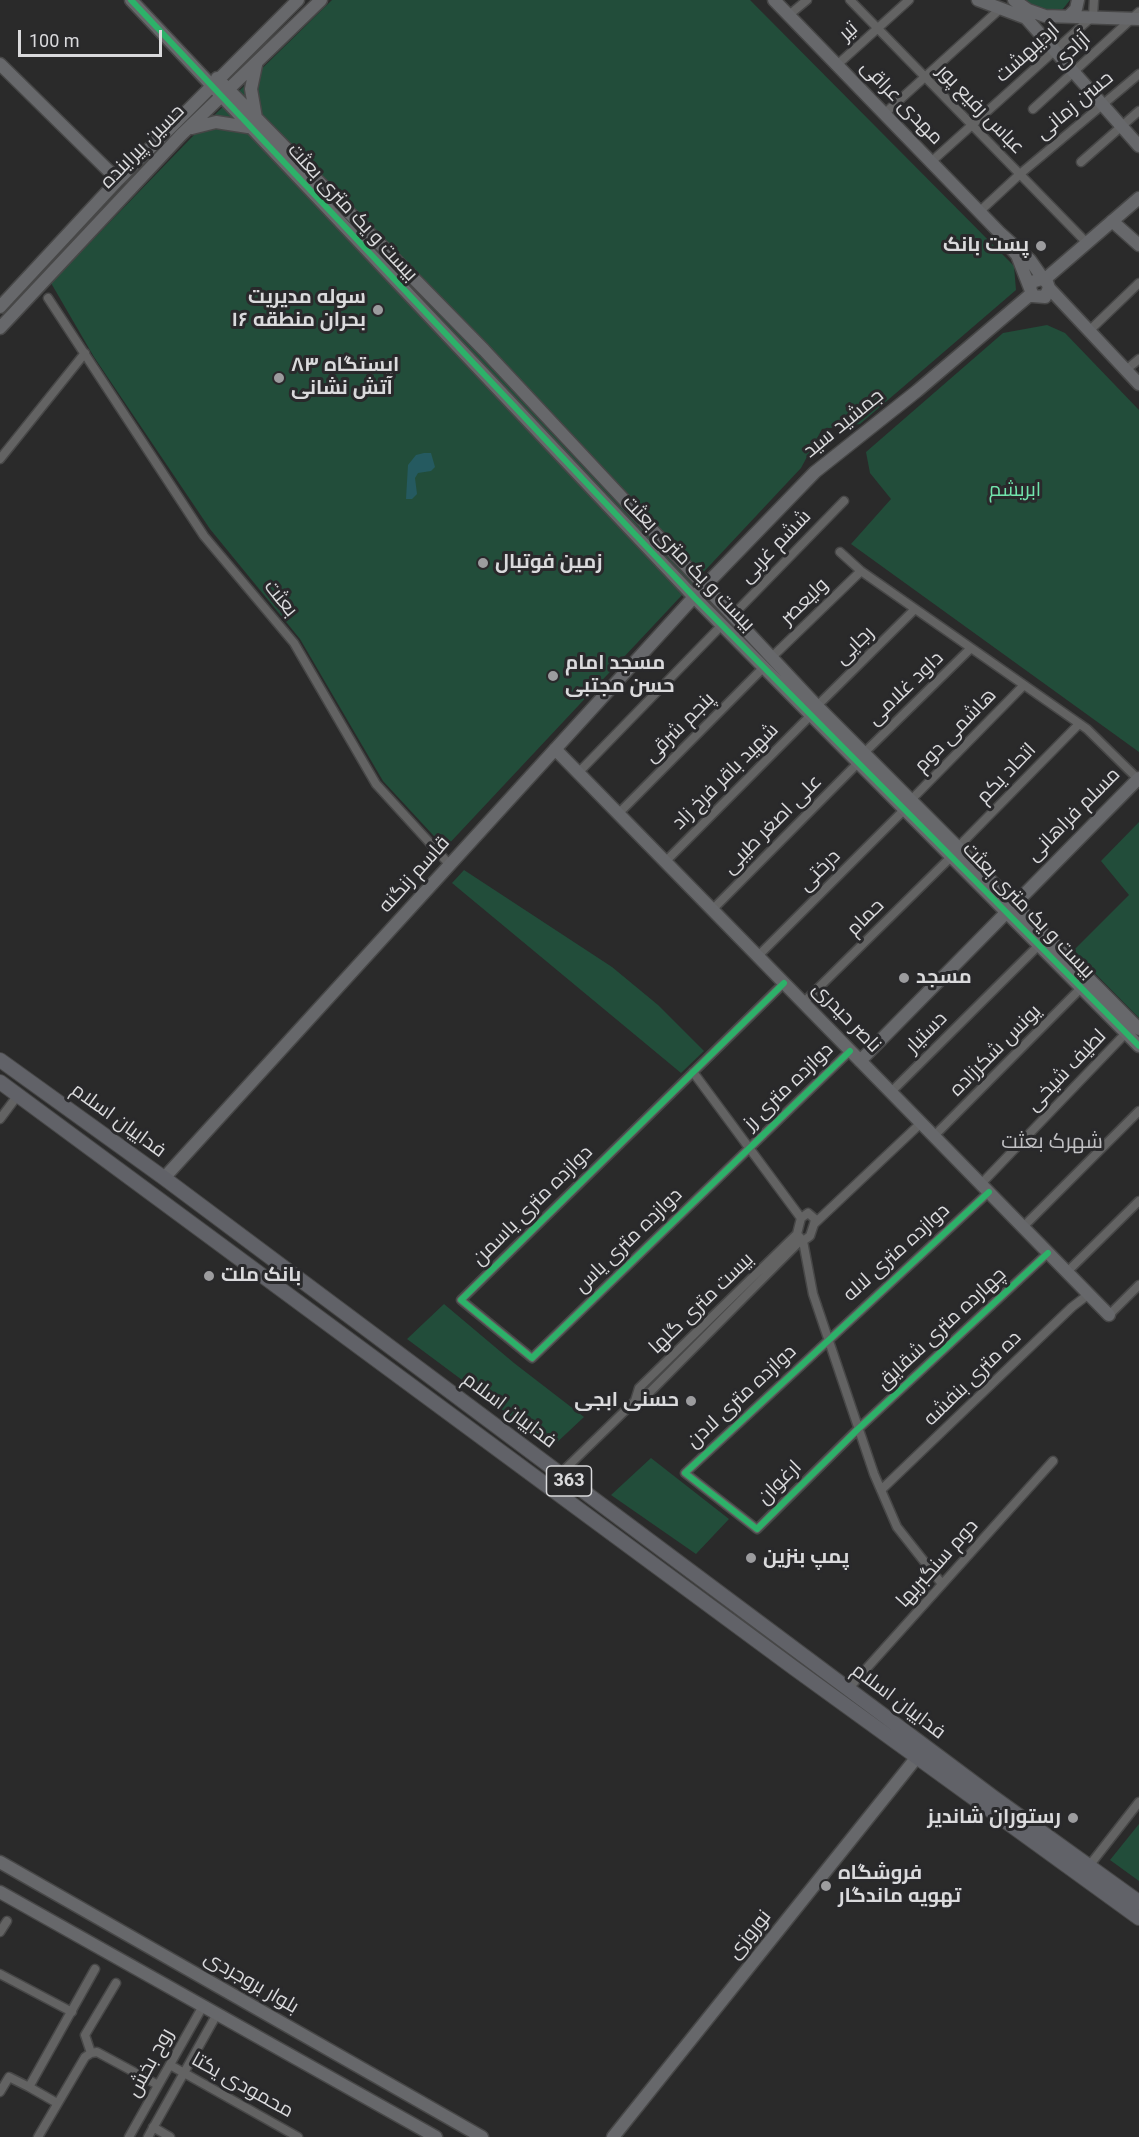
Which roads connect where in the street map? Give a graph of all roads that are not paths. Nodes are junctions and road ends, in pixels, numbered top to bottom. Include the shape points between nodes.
1 (131, 0) edge
2 (298, 0) edge
3 (321, 0) edge
4 (774, 0) edge
5 (807, 0) edge
6 (850, 0) edge
7 (909, 0) edge
8 (978, 0) edge
9 (1094, 0) edge
10 (1078, 1) edge
11 (1010, 3) edge
12 (789, 15) junction
13 (1070, 15) junction
14 (1093, 16) junction
15 (1137, 16) edge
16 (878, 29) junction
17 (1055, 51) junction
18 (258, 61) junction
19 (0, 64) edge
20 (193, 64) junction
21 (837, 65) junction
22 (229, 67) junction
23 (1074, 72) junction
24 (1139, 74) edge
25 (925, 77) junction
26 (214, 81) junction
27 (225, 93) junction
28 (1103, 105) junction
29 (1032, 109) dead end
30 (1139, 111) edge
31 (884, 114) junction
32 (252, 123) junction
33 (973, 126) junction
34 (1122, 126) junction
35 (181, 135) junction
36 (1139, 146) edge
37 (931, 162) junction
38 (1081, 162) dead end
39 (1020, 174) junction
40 (118, 180) junction
41 (1139, 198) edge
42 (980, 212) junction
43 (1112, 221) junction
44 (999, 232) junction
45 (1087, 243) junction
46 (1139, 245) edge
47 (1139, 283) edge
48 (1047, 284) junction
49 (1033, 293) junction
50 (48, 298) dead end
51 (1065, 306) junction
52 (0, 307) edge
53 (0, 328) edge
54 (1089, 331) junction
55 (85, 353) junction
56 (1139, 359) edge
57 (1126, 370) junction
58 (1139, 384) edge
59 (0, 459) edge
60 (844, 501) dead end
61 (840, 552) dead end
62 (861, 571) junction
63 (704, 587) junction
64 (694, 597) junction
65 (915, 609) junction
66 (732, 616) junction
67 (722, 625) junction
68 (971, 648) junction
69 (769, 661) junction
70 (1024, 685) junction
71 (814, 710) junction
72 (1079, 724) junction
73 (555, 749) junction
74 (861, 758) junction
75 (578, 773) junction
76 (1138, 778) edge
77 (908, 804) junction
78 (618, 814) junction
79 (955, 851) junction
80 (665, 862) junction
81 (450, 865) junction
82 (1009, 907) junction
83 (712, 910) junction
84 (1038, 946) junction
85 (758, 956) junction
86 (784, 983) junction
87 (1082, 988) junction
88 (803, 1003) junction
89 (1139, 1029) edge
90 (1126, 1034) junction
91 (1139, 1046) edge
92 (850, 1051) junction
93 (0, 1059) edge
94 (860, 1061) junction
95 (693, 1072) junction
96 (0, 1082) edge
97 (891, 1092) junction
98 (18, 1095) junction
99 (1139, 1111) edge
100 (0, 1119) edge
101 (921, 1123) junction
102 (934, 1136) junction
103 (750, 1148) junction
104 (164, 1178) junction
105 (985, 1188) junction
106 (1139, 1201) edge
107 (801, 1218) junction
108 (814, 1224) junction
109 (1023, 1227) junction
110 (800, 1239) junction
111 (1048, 1253) junction
112 (1067, 1272) junction
113 (1139, 1285) edge
114 (1089, 1294) junction
115 (1109, 1315) joint
116 (828, 1338) junction
117 (532, 1358) joint
118 (858, 1429) junction
119 (1053, 1461) dead end
120 (560, 1474) junction
121 (881, 1490) junction
122 (721, 1501) joint
123 (942, 1584) junction
124 (848, 1689) junction
125 (917, 1757) junction
126 (1139, 1802) edge
127 (0, 1863) edge
128 (1089, 1866) junction
129 (0, 1892) edge
130 (1139, 1902) edge
131 (1139, 1918) edge
132 (7, 1921) dead end
133 (0, 1932) edge
134 (95, 1969) dead end
135 (0, 1974) edge
136 (116, 1983) dead end
137 (203, 2006) junction
138 (72, 2012) junction
139 (217, 2014) junction
140 (91, 2053) junction
141 (170, 2065) junction
142 (184, 2073) junction
143 (158, 2085) junction
144 (29, 2086) junction
145 (0, 2092) edge
146 (57, 2103) junction
147 (153, 2127) junction
148 (38, 2137) edge
149 (129, 2137) edge
150 (148, 2137) edge
151 (170, 2137) edge
152 (298, 2137) edge
153 (436, 2137) edge
154 (482, 2137) edge
155 (613, 2137) edge

1 - 20 street
2 - 22 street, حسین پیراینده
3 - 18 street, حسین پیراینده
4 - 12 street, مهدی عراقی
5 - 12 street
6 - 16 street, عباس رفیع پور
7 - 16 street, تیر
8 - 11 street
9 - 10 street
9 - 14 street
10 - 13 street
11 - 13 street via 1045,16
11 - 17 street
11 - 25 street
12 - 21 street, مهدی عراقی
13 - 14 street
14 - 15 street
14 - 17 street, اردیبهشت
15 - 23 street, آزادی
16 - 21 street, تیر
16 - 25 street, عباس رفیع پور
17 - 23 street
17 - 33 street, اردیبهشت
18 - 27 street, حسین پیراینده
18 - 32 street via 252,74
19 - 40 street
20 - 22 street via 211,70
20 - 26 street
21 - 31 street, مهدی عراقی
22 - 26 street, حسین پیراینده
23 - 28 street
23 - 29 street, آزادی
24 - 28 street, حسن زمانی
25 - 31 street
25 - 33 street, عباس رفیع پور
26 - 27 street, بیست و یک متری بعثت
26 - 40 street, حسین پیراینده
27 - 32 street, بیست و یک متری بعثت
27 - 35 street, حسین پیراینده
28 - 34 street
28 - 39 street, حسن زمانی
30 - 34 street
31 - 37 street, مهدی عراقی
32 - 35 street via 216,122 195,126
32 - 63 street, بیست و یک متری بعثت via 484,350
32 - 64 street, بیست و یک متری بعثت
33 - 37 street, اردیبهشت
33 - 39 street, عباس رفیع پور
34 - 36 street
34 - 38 street
35 - 53 street, حسین پیراینده
37 - 42 street, مهدی عراقی
39 - 42 street, حسن زمانی
39 - 45 street, عباس رفیع پور
40 - 52 street, حسین پیراینده
41 - 43 street
42 - 44 street, مهدی عراقی
43 - 45 street
43 - 46 street
44 - 48 street via 1030,260
44 - 49 street via 1017,255
45 - 48 street
47 - 54 street
48 - 49 street via 1044,297
48 - 49 street via 1035,280
48 - 51 street
49 - 51 street
49 - 63 street, جمشید سید via 825,462
50 - 55 street, بعثت
51 - 54 street
54 - 57 street
55 - 59 street
55 - 81 street, بعثت via 204,536 294,643 376,784
56 - 57 street
57 - 58 street
60 - 66 street, ششم غربی
61 - 62 street
62 - 65 street
62 - 69 street, ولیعصر
63 - 64 street, جمشید سید
63 - 66 street, بیست و یک متری بعثت
64 - 67 street, بیست و یک متری بعثت
64 - 73 street, قاسم زنگنه
65 - 68 street
65 - 71 street, رجایی
66 - 69 street, بیست و یک متری بعثت
67 - 69 street, بیست و یک متری بعثت
67 - 75 street
68 - 70 street
68 - 74 street, داود غلامی
69 - 71 street, بیست و یک متری بعثت
69 - 78 street, پنجم شرقی
70 - 72 street
70 - 77 street, هاشمی دوم
71 - 74 street, بیست و یک متری بعثت
71 - 80 street, شهید باقر فرخ زاد
72 - 76 street
72 - 79 street, اتحاد یکم
73 - 75 street, ناصر حیدری
73 - 81 street, قاسم زنگنه
74 - 77 street, بیست و یک متری بعثت
74 - 83 street, علی اصغر طیبی
75 - 78 street, ناصر حیدری
76 - 82 street, مسلم فراهانی
77 - 79 street, بیست و یک متری بعثت
77 - 85 street, درختی
78 - 80 street, ناصر حیدری
79 - 82 street, بیست و یک متری بعثت
79 - 88 street, حمام
80 - 83 street, ناصر حیدری
81 - 104 street, قاسم زنگنه
82 - 84 street, بیست و یک متری بعثت
82 - 89 street, بیست و یک متری بعثت
82 - 94 street, مسلم فراهانی
83 - 85 street, ناصر حیدری
84 - 87 street, بیست و یک متری بعثت
84 - 97 street, دستیار
85 - 86 street, ناصر حیدری
86 - 88 street, ناصر حیدری
86 - 95 street
87 - 90 street, بیست و یک متری بعثت
87 - 102 street, یونس شکرزاده
88 - 92 street, ناصر حیدری
90 - 91 street, بیست و یک متری بعثت
90 - 105 street, لطیف شیخی
92 - 94 street, ناصر حیدری
92 - 103 street, دوازده متری رز
93 - 104 main road, فداییان اسلام / 363
94 - 97 street, ناصر حیدری
95 - 103 street
95 - 117 street, دوازده متری یاسمن via 461,1300
96 - 98 main road, فداییان اسلام / 363
97 - 101 street, ناصر حیدری
98 - 100 street
98 - 125 main road, فداییان اسلام / 363
99 - 109 street
101 - 102 street, ناصر حیدری
101 - 108 street
102 - 105 street, ناصر حیدری
103 - 107 street
103 - 117 street, دوازده متری یاس
104 - 120 main road, فداییان اسلام / 363
105 - 109 street, ناصر حیدری
105 - 116 street, دوازده متری لاله
106 - 112 street
107 - 108 street via 811,1214
107 - 110 street
108 - 110 street, بیست متری گلها via 810,1236
109 - 111 street, ناصر حیدری
110 - 116 street
110 - 120 street, بیست متری گلها via 639,1388 635,1401
111 - 112 street, ناصر حیدری
111 - 118 street, چهارده متری شقایق
112 - 114 street, ناصر حیدری
113 - 115 street
114 - 115 street, ناصر حیدری
114 - 121 street, ده متری بنفشه
116 - 118 street
116 - 122 street, دوازده متری لادن via 685,1473
118 - 121 street
118 - 122 street, ارغوان via 757,1529
119 - 123 street, دوم سنگبریها
120 - 124 main road, فداییان اسلام / 363
121 - 123 street via 897,1527
123 - 124 street, دوم سنگبریها
124 - 128 main road, فداییان اسلام / 363
125 - 131 main road, فداییان اسلام / 363
125 - 155 street, نوروزی
126 - 128 street
127 - 154 street, بلوار بروجردی
128 - 130 main road, فداییان اسلام / 363
129 - 137 street
132 - 133 street
134 - 138 street
135 - 138 street
136 - 140 street via 85,2035
137 - 139 street
137 - 141 street, روح بخش
138 - 144 street
139 - 142 street, روح بخش
139 - 153 street
140 - 143 street via 97,2052
140 - 146 street
141 - 142 street, محمودی یکتا
141 - 143 street, روح بخش
142 - 147 street, روح بخش
142 - 152 street, محمودی یکتا
143 - 149 street, روح بخش
144 - 145 street via 9,2077
144 - 146 street
146 - 148 street
147 - 150 street, روح بخش
147 - 151 street

